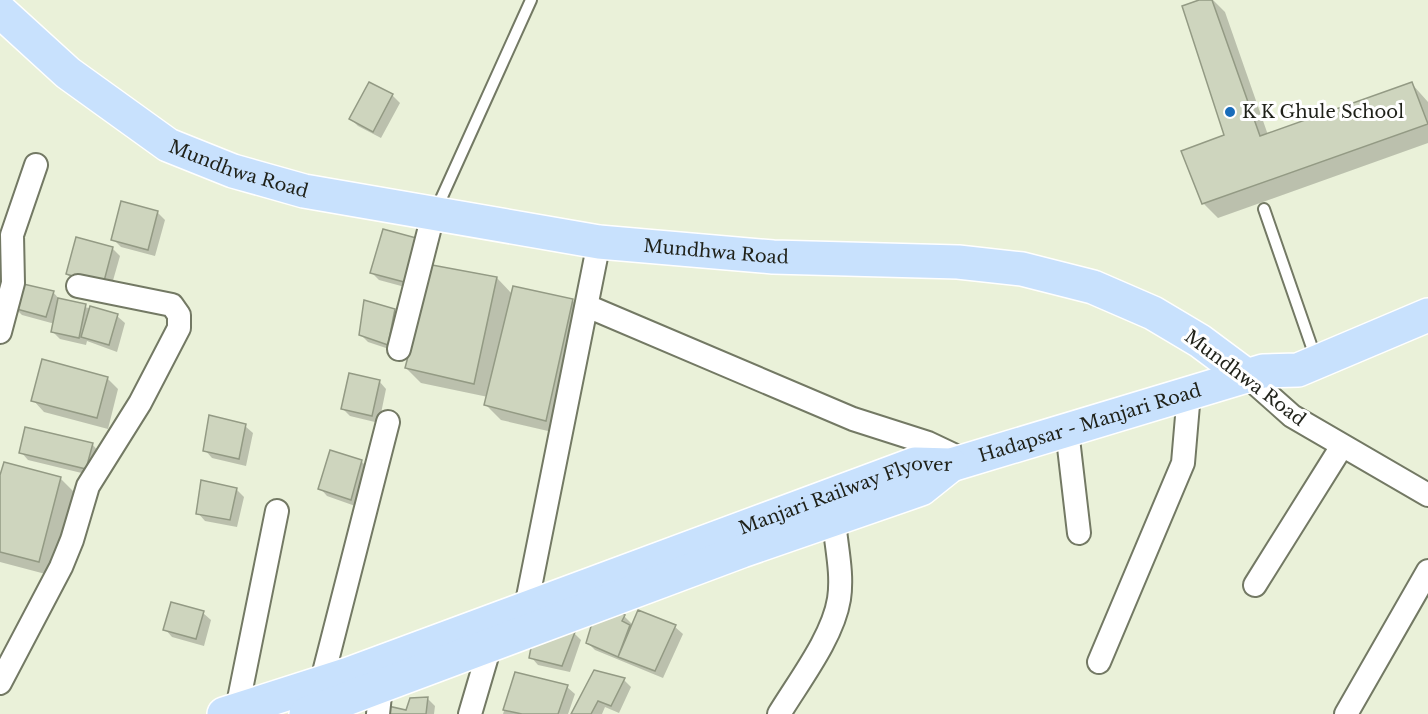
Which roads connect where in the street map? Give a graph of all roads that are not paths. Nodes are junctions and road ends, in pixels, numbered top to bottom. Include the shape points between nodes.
1 (531, 0) edge
2 (0, 11) edge
3 (36, 165) dead end
4 (1264, 209) dead end
5 (434, 215) junction
6 (599, 242) junction
7 (78, 286) dead end
8 (1428, 291) edge
9 (587, 306) junction
10 (1428, 315) edge
11 (0, 332) edge
12 (399, 348) dead end
13 (1313, 351) junction
14 (1255, 373) junction
15 (1189, 393) junction
16 (387, 422) dead end
17 (1067, 430) junction
18 (1342, 446) junction
19 (958, 463) junction
20 (1428, 495) edge
21 (277, 511) dead end
22 (834, 520) junction
23 (1079, 533) dead end
24 (1428, 571) edge
25 (1255, 585) dead end
26 (530, 618) junction
27 (486, 634) junction
28 (1099, 662) dead end
29 (0, 683) edge
30 (380, 700) edge
31 (302, 701) edge
32 (231, 712) edge
33 (470, 714) edge
34 (779, 714) edge
35 (1346, 714) edge

1 - 5 lane
2 - 5 main road, Mundhwa Road via 68,73 168,145 232,171 304,191
3 - 11 street via 12,235 13,283
4 - 13 lane
5 - 6 main road, Mundhwa Road
5 - 12 street
6 - 9 street
6 - 14 main road, Mundhwa Road via 773,257 958,262 1022,269 1093,287 1153,313
7 - 29 street via 172,305 179,315 179,328 140,403 88,486 61,567
8 - 13 main road, Hadapsar - Manjari Road
9 - 19 street via 853,419 928,443
9 - 26 street
10 - 13 main road, Hadapsar - Manjari Road
13 - 14 main road, Hadapsar - Manjari Road via 1298,370
14 - 15 main road, Hadapsar - Manjari Road
14 - 18 street, Mundhwa Road via 1292,416
15 - 17 main road, Hadapsar - Manjari Road
15 - 28 street via 1184,463
16 - 31 street
17 - 19 main road, Hadapsar - Manjari Road
17 - 23 street
18 - 20 street, Mundhwa Road
18 - 25 street
19 - 22 main road, Manjari Railway Flyover via 921,489
19 - 26 main road, Manjari Railway Flyover via 915,464
21 - 32 street
22 - 26 main road, Manjari Railway Flyover
22 - 34 street via 839,601 832,624
24 - 35 street
26 - 27 main road, Manjari Railway Flyover
27 - 30 main road, Manjari Railway Flyover
27 - 31 main road, Manjari Railway Flyover
27 - 33 street
30 - 31 main road, Manjari Railway Flyover
31 - 32 main road, Manjari Railway Flyover

